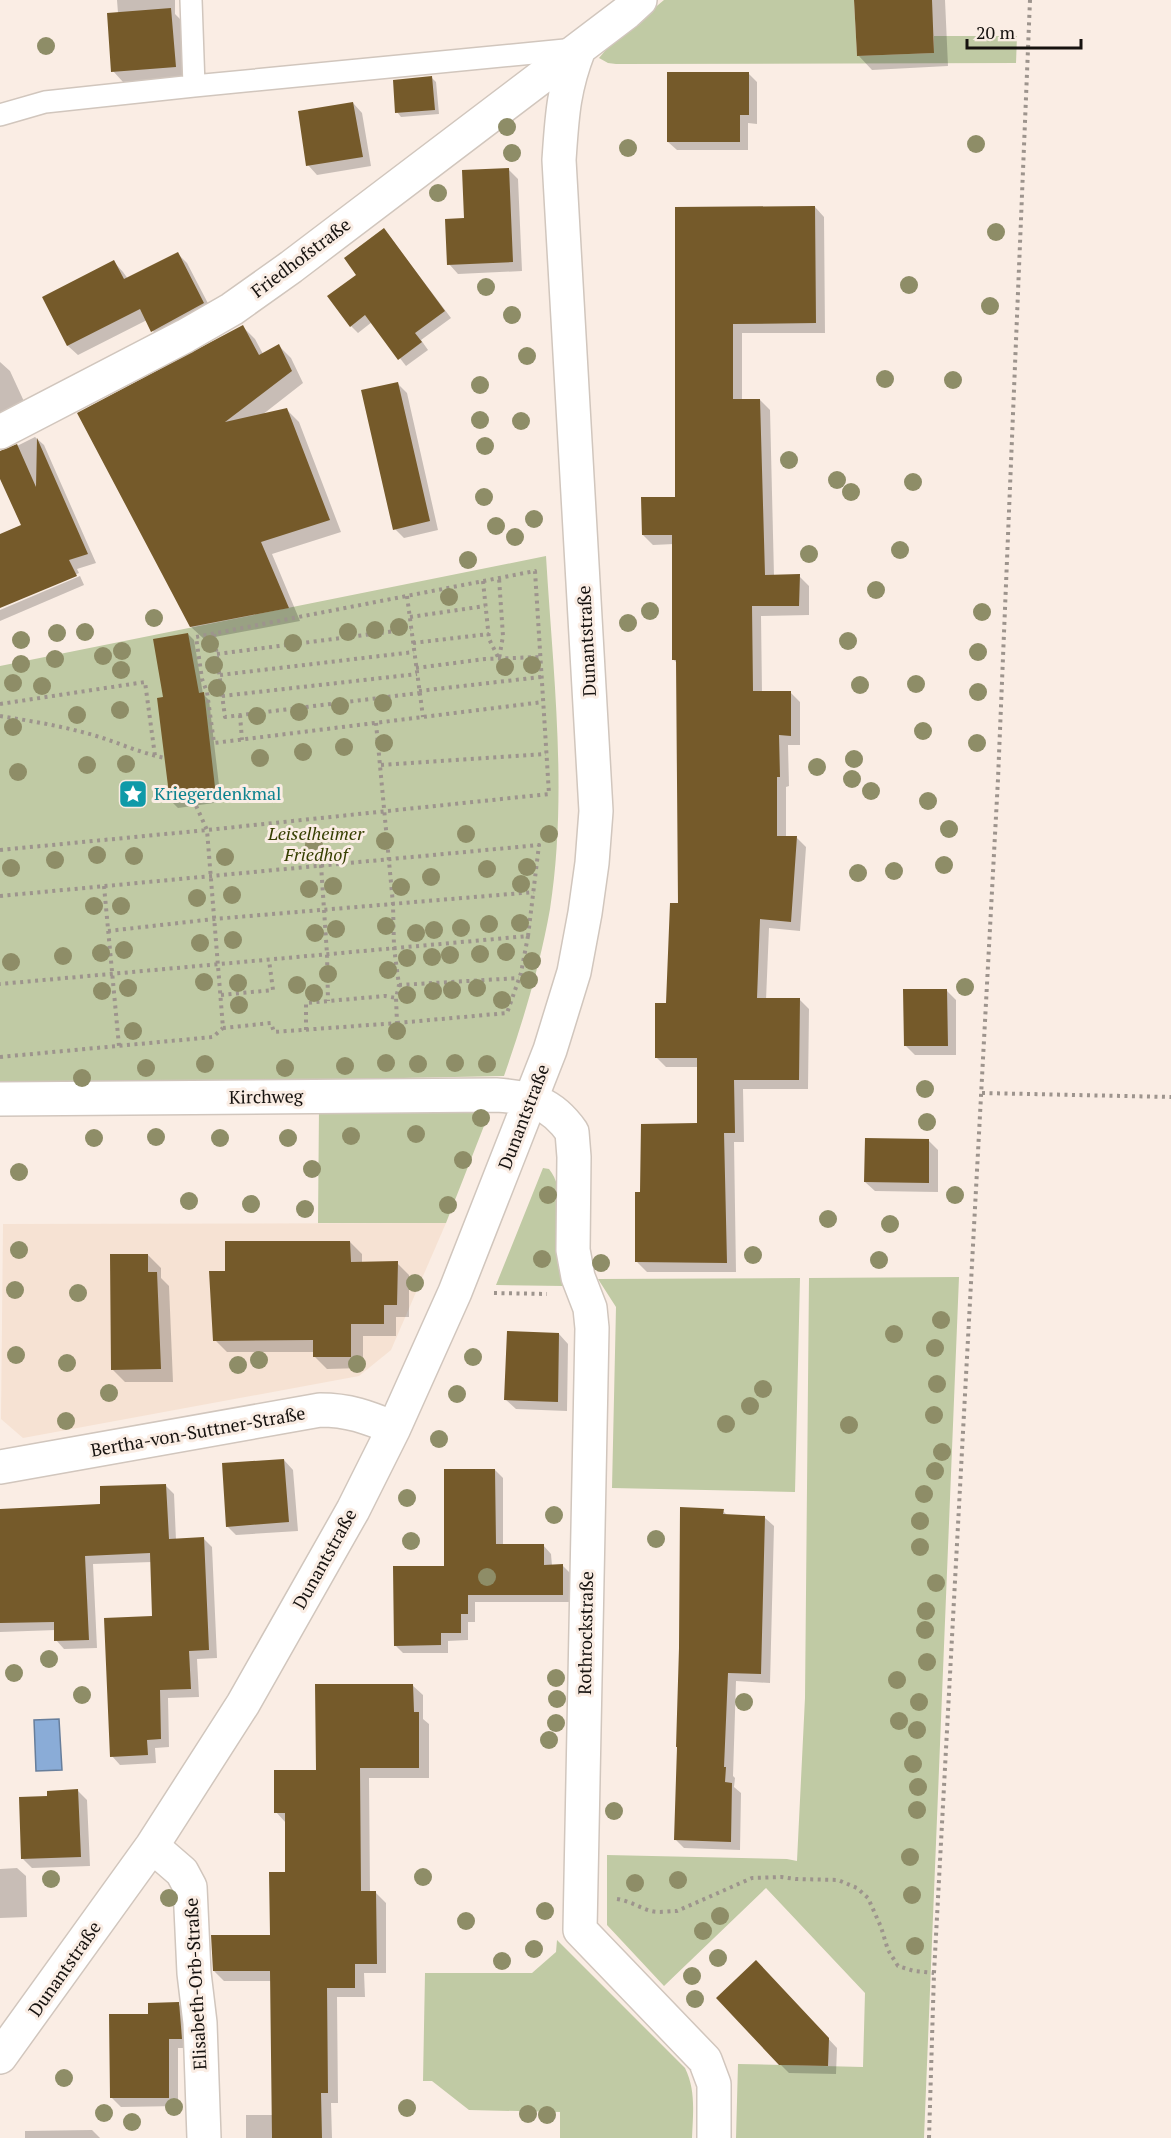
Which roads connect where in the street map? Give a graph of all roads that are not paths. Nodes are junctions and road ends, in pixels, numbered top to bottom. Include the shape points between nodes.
1 (191, 0) edge
2 (640, 0) edge
3 (579, 49) junction
4 (194, 86) junction
5 (0, 115) edge
6 (0, 432) edge
7 (0, 1099) edge
8 (532, 1099) junction
9 (394, 1428) junction
10 (0, 1467) edge
11 (152, 1846) junction
12 (0, 2057) edge
13 (204, 2138) edge
14 (714, 2138) edge

1 - 4 lane
2 - 3 street, Friedhofstraße
3 - 4 lane
3 - 6 street, Friedhofstraße via 232,309
3 - 8 street, Dunantstraße via 563,102 559,160 596,811 592,863 574,972
4 - 5 lane via 45,102
7 - 8 street, Kirchweg via 496,1095
8 - 9 street, Dunantstraße via 456,1292
8 - 14 street, Rothrockstraße via 563,1119 572,1132 573,1250 592,1328 580,1930 705,2060 714,2084
9 - 10 street, Bertha-von-Suttner-Straße via 363,1415 320,1410
9 - 11 street, Dunantstraße via 347,1521 255,1684
11 - 12 street, Dunantstraße
11 - 13 street, Elisabeth-Orb-Straße via 170,1859 190,1887

